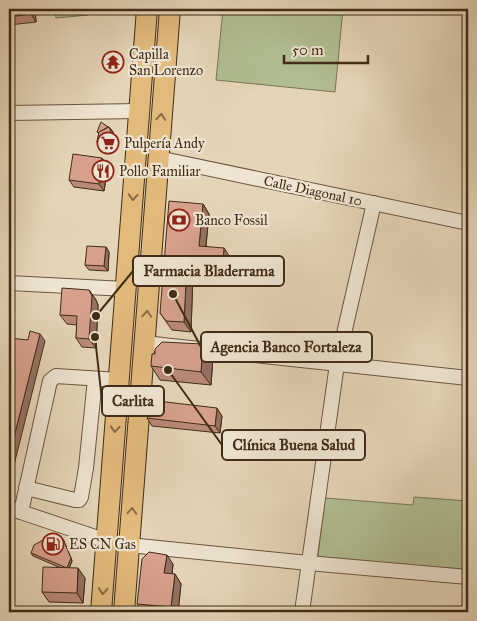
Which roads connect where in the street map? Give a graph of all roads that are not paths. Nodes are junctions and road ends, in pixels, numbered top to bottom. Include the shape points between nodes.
1 (147, 9) edge
2 (170, 9) edge
3 (139, 111) junction
4 (9, 113) edge
5 (158, 158) junction
6 (374, 203) junction
7 (468, 223) edge
8 (9, 283) edge
9 (126, 289) junction
10 (144, 343) junction
11 (337, 364) junction
12 (468, 378) edge
13 (95, 379) junction
14 (119, 380) junction
15 (26, 488) junction
16 (15, 510) edge
17 (107, 542) junction
18 (129, 544) junction
19 (308, 564) junction
20 (468, 577) edge
21 (101, 612) edge
22 (124, 612) edge
23 (302, 612) edge

1 - 3 highway
5 -> 2 highway
3 - 4 street
3 -> 9 highway
5 - 6 street, Calle Diagonal 10
10 -> 5 highway
6 - 7 street, Calle Diagonal 10
6 - 11 street
8 - 9 street
9 - 14 highway
10 - 11 street
18 -> 10 highway
11 - 12 street
11 - 19 street
13 - 14 street
13 - 15 street via 56,376 50,381
13 - 15 street via 81,497 75,500
14 -> 17 highway
15 - 16 street
16 - 17 street
17 -> 21 highway
18 - 19 street
18 - 22 highway
19 - 20 street
19 - 23 street

